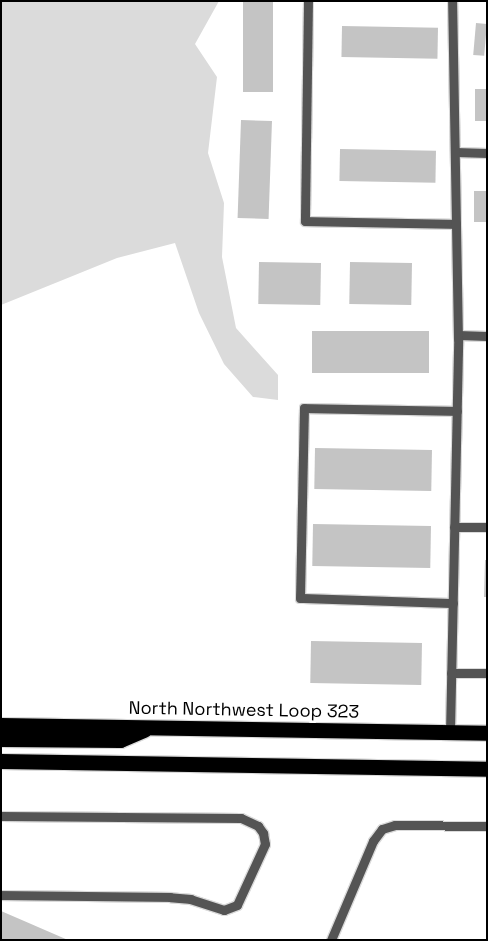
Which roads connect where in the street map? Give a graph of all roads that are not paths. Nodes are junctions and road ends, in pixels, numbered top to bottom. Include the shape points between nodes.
1 (308, 1) edge
2 (452, 1) edge
3 (455, 152) junction
4 (487, 153) edge
5 (456, 224) junction
6 (458, 335) junction
7 (487, 336) edge
8 (457, 411) junction
9 (454, 527) junction
10 (487, 528) edge
11 (452, 603) junction
12 (451, 673) junction
13 (487, 673) edge
14 (1, 725) edge
15 (150, 728) junction
16 (450, 732) junction
17 (487, 733) edge
18 (1, 739) edge
19 (1, 761) edge
20 (487, 769) edge
21 (1, 816) edge
22 (487, 826) edge
23 (1, 895) edge
24 (331, 940) edge

1 - 5 lane via 305,221
2 - 3 lane
3 - 4 lane
3 - 5 lane
5 - 6 lane
6 - 7 lane
6 - 8 lane
8 - 9 lane
8 - 11 lane via 304,408 300,598
9 - 10 lane
9 - 11 lane
11 - 12 lane
12 - 13 lane
12 - 16 lane
14 - 15 highway, North Northwest Loop 323
15 - 16 highway, North Northwest Loop 323
15 - 18 highway via 120,740
16 - 17 highway, North Northwest Loop 323
19 - 20 highway
21 - 23 lane via 241,818 258,826 265,844 237,905 224,910 191,899 170,897
22 - 24 lane via 395,825 382,829 372,841

